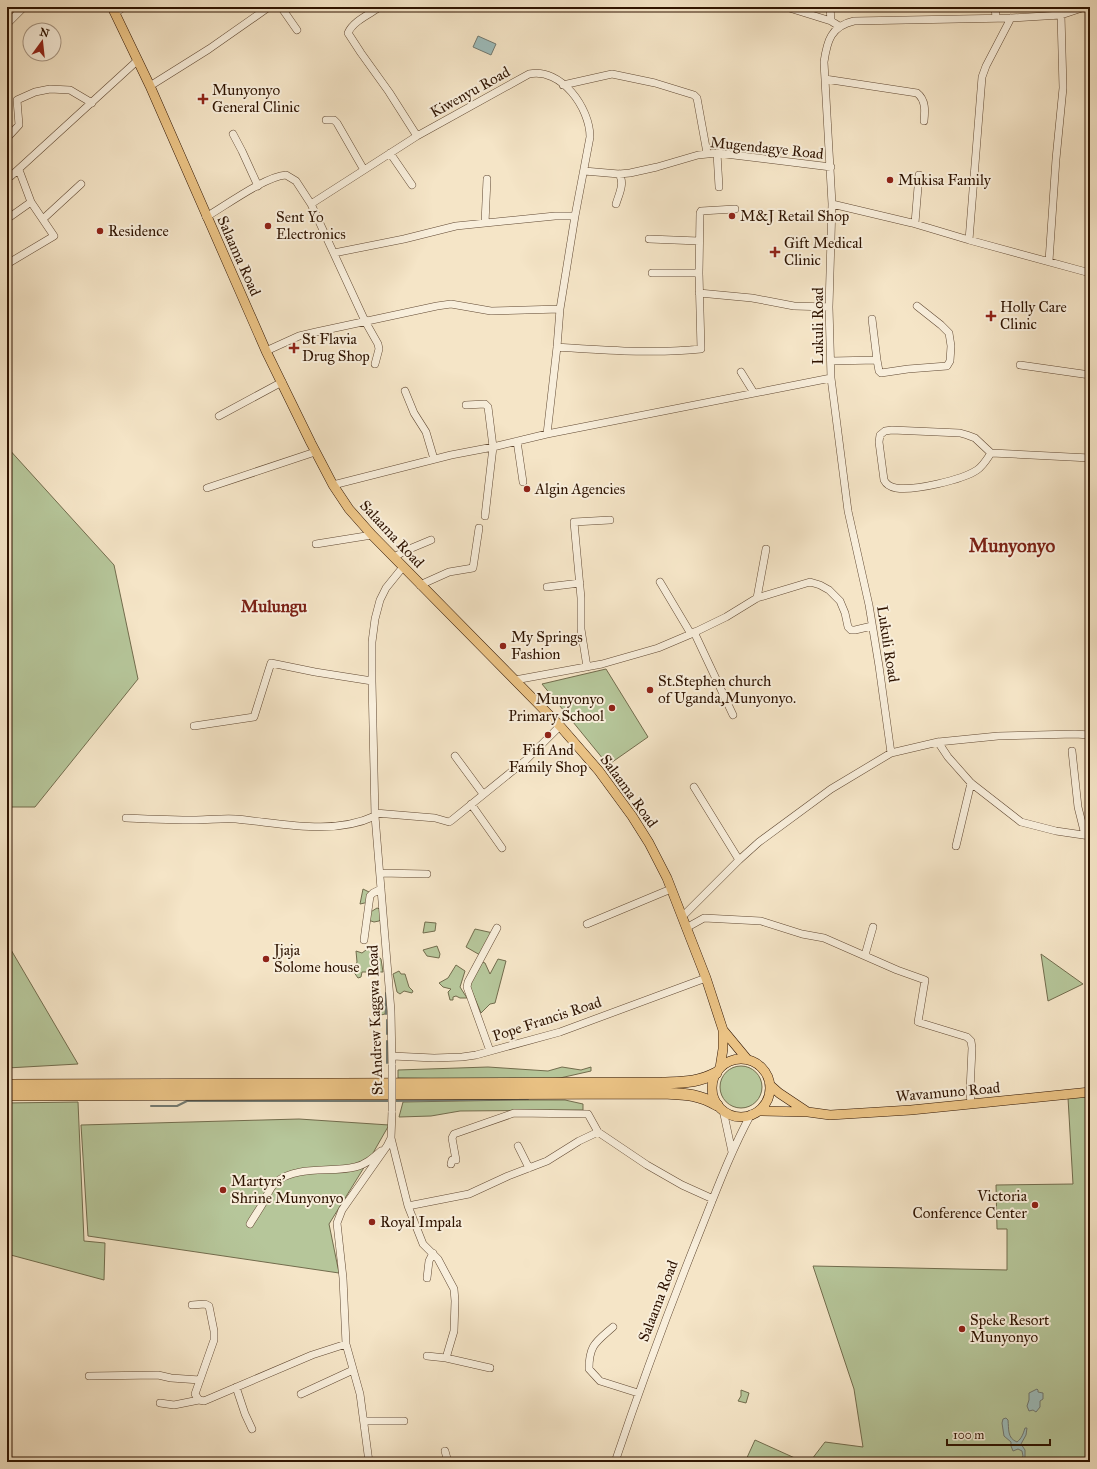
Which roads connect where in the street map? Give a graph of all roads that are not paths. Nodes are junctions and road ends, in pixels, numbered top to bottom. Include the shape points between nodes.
1 (24, 7) edge
2 (124, 7) edge
3 (269, 7) edge
4 (281, 7) edge
5 (380, 7) edge
6 (786, 7) edge
7 (830, 7) edge
8 (996, 7) edge
9 (1085, 7) edge
10 (114, 10) edge
11 (1061, 15) junction
12 (996, 18) junction
13 (1011, 18) junction
14 (831, 21) junction
15 (7, 24) edge
16 (839, 26) junction
17 (297, 30) dead end
18 (138, 60) junction
19 (825, 79) junction
20 (564, 85) junction
21 (150, 86) junction
22 (92, 103) junction
23 (326, 120) dead end
24 (924, 120) dead end
25 (232, 134) dead end
26 (417, 136) junction
27 (7, 138) edge
28 (717, 152) junction
29 (390, 153) junction
30 (707, 153) junction
31 (831, 167) junction
32 (19, 170) junction
33 (364, 170) junction
34 (584, 170) junction
35 (619, 174) junction
36 (919, 175) dead end
37 (11, 176) dead end
38 (487, 179) dead end
39 (81, 184) dead end
40 (412, 185) dead end
41 (258, 186) junction
42 (719, 188) dead end
43 (31, 202) junction
44 (311, 204) junction
45 (616, 204) dead end
46 (832, 204) junction
47 (735, 209) dead end
48 (575, 216) junction
49 (206, 217) junction
50 (7, 219) edge
51 (43, 219) junction
52 (485, 223) junction
53 (915, 223) junction
54 (649, 239) dead end
55 (969, 240) junction
56 (699, 241) junction
57 (334, 253) junction
58 (1049, 261) junction
59 (7, 264) edge
60 (652, 273) dead end
61 (699, 273) junction
62 (1090, 273) edge
63 (699, 293) junction
64 (917, 306) dead end
65 (829, 307) junction
66 (560, 309) junction
67 (872, 320) dead end
68 (365, 321) junction
69 (557, 347) junction
70 (266, 351) junction
71 (877, 360) junction
72 (831, 361) junction
73 (376, 364) dead end
74 (1020, 365) dead end
75 (741, 372) dead end
76 (1090, 375) edge
77 (831, 378) junction
78 (282, 382) junction
79 (405, 391) dead end
80 (754, 393) junction
81 (466, 405) dead end
82 (219, 416) dead end
83 (547, 434) junction
84 (517, 441) junction
85 (493, 447) junction
86 (315, 452) junction
87 (991, 453) junction
88 (1090, 458) edge
89 (434, 459) junction
90 (523, 482) dead end
91 (333, 485) junction
92 (207, 488) dead end
93 (485, 516) dead end
94 (610, 520) dead end
95 (479, 528) dead end
96 (372, 535) junction
97 (431, 540) dead end
98 (316, 544) dead end
99 (766, 548) dead end
100 (394, 557) junction
101 (403, 567) junction
102 (660, 582) dead end
103 (420, 584) junction
104 (580, 584) junction
105 (547, 587) dead end
106 (757, 598) junction
107 (872, 626) junction
108 (692, 633) junction
109 (587, 667) junction
110 (515, 680) junction
111 (372, 681) junction
112 (733, 714) dead end
113 (194, 726) dead end
114 (560, 726) junction
115 (1090, 734) edge
116 (938, 742) junction
117 (1072, 751) dead end
118 (891, 753) junction
119 (455, 756) dead end
120 (971, 783) junction
121 (694, 787) dead end
122 (483, 794) junction
123 (471, 804) junction
124 (375, 815) junction
125 (126, 818) dead end
126 (1087, 835) edge
127 (956, 846) dead end
128 (502, 848) dead end
129 (739, 860) junction
130 (380, 873) junction
131 (427, 874) dead end
132 (381, 889) junction
133 (671, 889) junction
134 (682, 917) junction
135 (587, 924) dead end
136 (873, 927) dead end
137 (497, 928) dead end
138 (686, 928) junction
139 (364, 940) dead end
140 (865, 955) junction
141 (706, 978) junction
142 (723, 1030) junction
143 (490, 1051) junction
144 (392, 1056) junction
145 (747, 1059) junction
146 (718, 1070) junction
147 (7, 1085) edge
148 (770, 1085) junction
149 (1090, 1092) edge
150 (7, 1095) edge
151 (971, 1104) junction
152 (720, 1107) junction
153 (755, 1112) junction
154 (808, 1112) junction
155 (598, 1132) junction
156 (391, 1138) junction
157 (387, 1146) junction
158 (518, 1146) dead end
159 (732, 1152) junction
160 (451, 1164) dead end
161 (530, 1168) junction
162 (713, 1199) junction
163 (408, 1206) junction
164 (250, 1224) dead end
165 (434, 1253) junction
166 (427, 1278) dead end
167 (192, 1305) dead end
168 (613, 1327) dead end
169 (346, 1344) junction
170 (427, 1356) dead end
171 (446, 1358) junction
172 (490, 1368) dead end
173 (353, 1370) junction
174 (89, 1376) dead end
175 (200, 1380) junction
176 (236, 1387) junction
177 (638, 1393) junction
178 (301, 1394) dead end
179 (198, 1400) junction
180 (160, 1403) dead end
181 (364, 1421) junction
182 (404, 1421) dead end
183 (252, 1429) dead end
184 (445, 1451) dead end
185 (369, 1462) edge
186 (448, 1462) edge
187 (615, 1462) edge

1 - 15 street
2 - 10 street
3 - 21 street
4 - 17 street
5 - 26 street via 360,20 348,33
6 - 14 street
7 - 14 street
8 - 12 street
9 - 11 street
10 - 18 main road, Salaama Road
11 - 13 street
11 - 58 street via 1063,88
12 - 13 street
12 - 16 street via 865,20
13 - 55 street via 982,78
14 - 16 street
16 - 19 street, Lukuli Road via 829,39 825,52
18 - 21 main road, Salaama Road
18 - 22 street
19 - 24 street via 917,93 924,104
19 - 31 street, Lukuli Road
20 - 26 street, Kiwenyu Road via 550,75 529,74
20 - 30 street via 612,74 694,95 698,102
20 - 34 street, Kiwenyu Road via 580,103 588,121 590,137
21 - 49 main road, Salaama Road
22 - 27 street via 70,90 50,89 35,92 17,100 19,125
22 - 32 street
23 - 33 street via 334,120 337,123
25 - 41 street
26 - 29 street, Kiwenyu Road
28 - 30 street, Mugendagye Road
28 - 31 street, Mugendagye Road
28 - 42 street
29 - 33 street, Kiwenyu Road
29 - 40 street
30 - 35 street, Mugendagye Road
31 - 46 street, Lukuli Road
32 - 37 street
32 - 43 street
33 - 44 street, Kiwenyu Road
34 - 35 street, Mugendagye Road
34 - 48 street, Kiwenyu Road
35 - 45 street via 622,183
36 - 53 street
38 - 52 street
39 - 51 street
41 - 44 street via 286,175 296,181
41 - 49 street
43 - 50 street
43 - 51 street
44 - 57 street
46 - 53 street
46 - 65 street, Lukuli Road
47 - 56 street via 701,211
48 - 52 street
48 - 66 street, Kiwenyu Road
49 - 70 main road, Salaama Road
51 - 59 street via 54,236
52 - 57 street via 444,228
53 - 55 street
54 - 56 street
55 - 58 street
56 - 61 street
57 - 68 street
58 - 62 street
60 - 61 street
61 - 63 street
63 - 65 street via 752,298 794,306
63 - 69 street via 701,349 642,352
64 - 71 street via 949,333 949,365 881,373
65 - 72 street, Lukuli Road
66 - 68 street via 491,311 449,304
66 - 69 street, Kiwenyu Road
67 - 71 street
68 - 70 street via 299,336
68 - 73 street via 378,344
69 - 83 street, Kiwenyu Road
70 - 78 main road, Salaama Road
71 - 72 street
72 - 77 street, Lukuli Road
74 - 76 street
75 - 80 street
77 - 80 street
77 - 107 street, Lukuli Road via 848,511
78 - 82 street
78 - 86 main road, Salaama Road
79 - 89 street via 414,413 426,432
80 - 83 street
81 - 85 street via 485,404 488,407
83 - 84 street
84 - 85 street
84 - 90 street
85 - 89 street
85 - 93 street
86 - 91 main road, Salaama Road
86 - 92 street
87 - 87 street via 975,438 960,433 892,430 880,435 879,442 884,480 894,488 906,489 936,484 965,476 979,469
87 - 88 street
89 - 91 street
91 - 96 main road, Salaama Road via 349,509
94 - 104 street via 574,522
95 - 103 street via 473,568 449,572
96 - 98 street
96 - 100 main road, Salaama Road
97 - 100 street
99 - 106 street
100 - 101 main road, Salaama Road
101 - 103 main road, Salaama Road
101 - 111 street, St Andrew Kaggwa Road via 386,588 377,610 373,630
102 - 108 street
103 - 110 main road, Salaama Road
104 - 105 street
104 - 109 street via 581,629
106 - 107 street via 810,582 829,590 840,601 851,630
106 - 108 street via 726,617
107 - 118 street, Lukuli Road
108 - 109 street via 658,648
108 - 112 street
109 - 110 street
110 - 114 main road, Salaama Road
111 - 113 street via 271,663 254,717
111 - 124 street, St Andrew Kaggwa Road
114 - 122 street via 526,760
114 - 133 main road, Salaama Road via 599,770 632,816 649,843
115 - 116 street via 998,736
116 - 118 street
116 - 120 street
117 - 126 street via 1078,807
118 - 129 street via 831,789 759,842
119 - 122 street
120 - 126 street via 1021,822 1056,831
120 - 127 street
121 - 129 street
122 - 123 street
123 - 124 street via 449,822 435,818
123 - 128 street
124 - 125 street via 364,822 328,827 230,819
124 - 130 street, St Andrew Kaggwa Road
129 - 134 street
130 - 131 street
130 - 132 street, St Andrew Kaggwa Road
132 - 139 street via 370,896
132 - 144 street, St Andrew Kaggwa Road
133 - 134 main road, Salaama Road
133 - 135 street
134 - 138 main road, Salaama Road
136 - 140 street
137 - 143 street via 467,987
138 - 140 street via 704,918 761,921 824,938
138 - 141 main road, Salaama Road
140 - 151 street via 926,980 918,1022 967,1037 971,1041
141 - 142 main road, Salaama Road
141 - 143 street, Pope Francis Road via 560,1032
142 - 145 main road, Salaama Road
142 - 146 main road, Salaama Road via 723,1050
143 - 144 street, Pope Francis Road via 462,1057
144 - 156 street, St Andrew Kaggwa Road, bridge
145 - 146 main road via 735,1059
145 - 148 main road via 762,1068
146 - 147 highway via 704,1079 662,1083
146 - 152 main road via 712,1089
148 - 153 main road via 768,1099
148 - 154 main road, Wavamuno Road
149 - 151 main road, Wavamuno Road
150 - 152 highway via 664,1093 691,1094 706,1098
151 - 154 main road, Wavamuno Road via 830,1115
152 - 153 main road via 737,1116
152 - 159 street
153 - 154 main road, Wavamuno Road
153 - 159 street, Salaama Road
155 - 160 street via 588,1114 514,1113 454,1134 452,1138 456,1160 452,1160
155 - 161 street
155 - 162 street via 647,1165
156 - 157 street, St Andrew Kaggwa Road
156 - 163 street
157 - 164 street via 364,1164 354,1167 288,1175 276,1182
157 - 169 street, St Andrew Kaggwa Road via 342,1210 337,1223
158 - 161 street
159 - 162 street, Salaama Road
161 - 163 street via 469,1194
162 - 177 street, Salaama Road
163 - 165 street via 423,1244
165 - 166 street via 428,1261
165 - 171 street via 454,1290 454,1331
167 - 175 street via 209,1306 214,1331 214,1340
168 - 177 street via 593,1347 589,1356 589,1370 600,1381
169 - 173 street, St Andrew Kaggwa Road
169 - 176 street via 312,1355
170 - 171 street
171 - 172 street
173 - 178 street
173 - 181 street, St Andrew Kaggwa Road
174 - 175 street via 158,1375
175 - 179 street via 195,1394
176 - 179 street via 204,1401
176 - 183 street
177 - 187 street, Salaama Road
179 - 180 street via 174,1404
181 - 182 street
181 - 185 street, St Andrew Kaggwa Road
184 - 186 street

